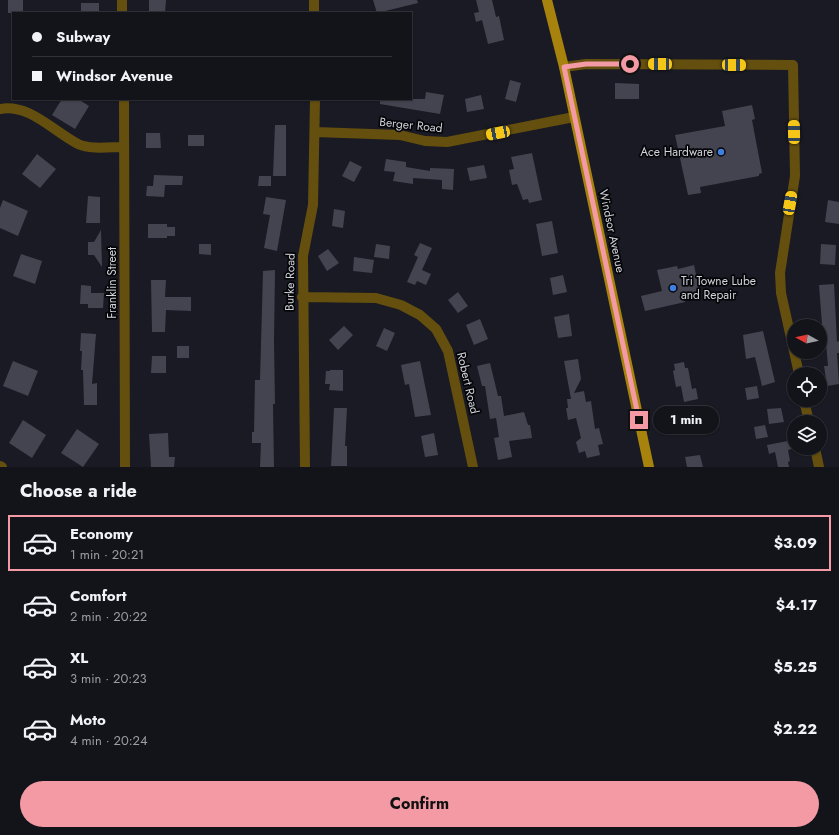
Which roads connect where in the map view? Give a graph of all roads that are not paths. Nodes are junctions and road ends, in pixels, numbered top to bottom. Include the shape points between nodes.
1 (122, 0) edge
2 (314, 0) edge
3 (547, 0) edge
4 (122, 12) edge
5 (314, 12) edge
6 (564, 67) junction
7 (124, 100) edge
8 (315, 100) edge
9 (0, 109) edge
10 (574, 116) junction
11 (315, 132) junction
12 (124, 146) junction
13 (302, 297) junction
14 (797, 367) edge
15 (816, 455) edge
16 (125, 467) edge
17 (304, 467) edge
18 (473, 467) edge
19 (649, 467) edge
20 (819, 467) edge

1 - 4 street
2 - 5 street
3 - 6 main road, Windsor Avenue
6 - 10 main road, Windsor Avenue
6 - 14 street via 586,64 793,65 795,176 780,273 781,294
7 - 12 street, Franklin Street
8 - 11 street, Burke Road
9 - 12 street via 26,112 79,144 95,147
10 - 11 street, Berger Road via 447,142 425,142 400,135
10 - 19 main road, Windsor Avenue
11 - 13 street, Burke Road via 313,205 303,256
12 - 16 street, Franklin Street
13 - 17 street, Burke Road
13 - 18 street, Robert Road via 376,298 401,305 420,315 436,329 448,350
15 - 20 street

